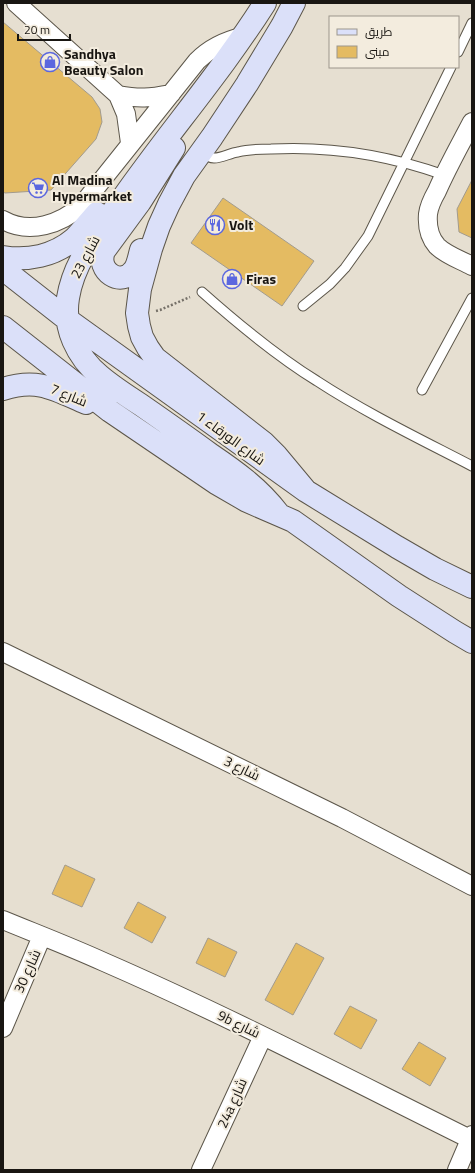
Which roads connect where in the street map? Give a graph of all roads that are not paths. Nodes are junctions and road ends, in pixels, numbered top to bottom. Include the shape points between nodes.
1 (16, 3) edge
2 (266, 3) edge
3 (294, 3) edge
4 (472, 23) edge
5 (242, 37) junction
6 (459, 50) edge
7 (451, 68) edge
8 (207, 85) junction
9 (171, 94) junction
10 (118, 95) junction
11 (472, 122) edge
12 (130, 143) junction
13 (201, 152) junction
14 (404, 162) junction
15 (444, 175) junction
16 (184, 176) junction
17 (133, 183) junction
18 (3, 220) edge
19 (3, 257) edge
20 (472, 266) edge
21 (3, 269) edge
22 (202, 292) road end
23 (472, 298) edge
24 (303, 306) dead end
25 (68, 320) junction
26 (3, 327) edge
27 (3, 389) edge
28 (422, 390) dead end
29 (110, 410) junction
30 (472, 466) edge
31 (306, 491) junction
32 (278, 513) junction
33 (472, 587) edge
34 (472, 642) edge
35 (5, 653) edge
36 (472, 886) edge
37 (3, 920) edge
38 (42, 936) junction
39 (3, 1028) edge
40 (262, 1036) junction
41 (471, 1137) edge
42 (201, 1170) edge
43 (457, 1170) edge

1 - 10 street
2 - 5 street, شارع 23
3 - 13 street via 251,78
4 - 6 lane
5 - 8 street, شارع 23
5 - 9 street via 222,43 205,54
7 - 14 lane
8 - 16 street via 166,162 104,251 103,267 110,275 126,276 135,270 154,214
8 - 17 street, شارع 23
9 - 10 street via 138,98
9 - 12 street
10 - 12 street via 126,114
11 - 15 street
12 - 18 street via 82,204 66,218 37,227 16,225
13 - 14 lane via 213,158 245,150 317,148
13 - 16 street
14 - 15 lane
14 - 24 lane via 356,255 330,284
15 - 20 street via 428,213 429,232 437,246
16 - 31 street via 169,204 151,249 140,289 137,313 142,337 155,358 264,443
17 - 19 street via 104,206 64,246 45,255 23,259
17 - 25 street, شارع 23 via 81,259 69,293
21 - 25 street, شارع الورقاء 1
22 - 30 lane via 257,339 317,381 374,415
23 - 28 lane
25 - 31 street, شارع الورقاء 1
25 - 32 street, شارع 23 via 73,342 89,366 112,385 240,474
26 - 29 street
27 - 29 street, شارع 7 via 26,384 48,387
29 - 32 street via 230,492
31 - 33 street, شارع الورقاء 1 via 422,562
32 - 34 street via 309,531 399,596
35 - 36 street, شارع 3 via 335,814
37 - 38 street, 9b شارع
38 - 39 street, شارع 30
38 - 40 street, 9b شارع via 103,961
40 - 41 street, 9b شارع
40 - 42 street, 24a شارع
41 - 43 street

